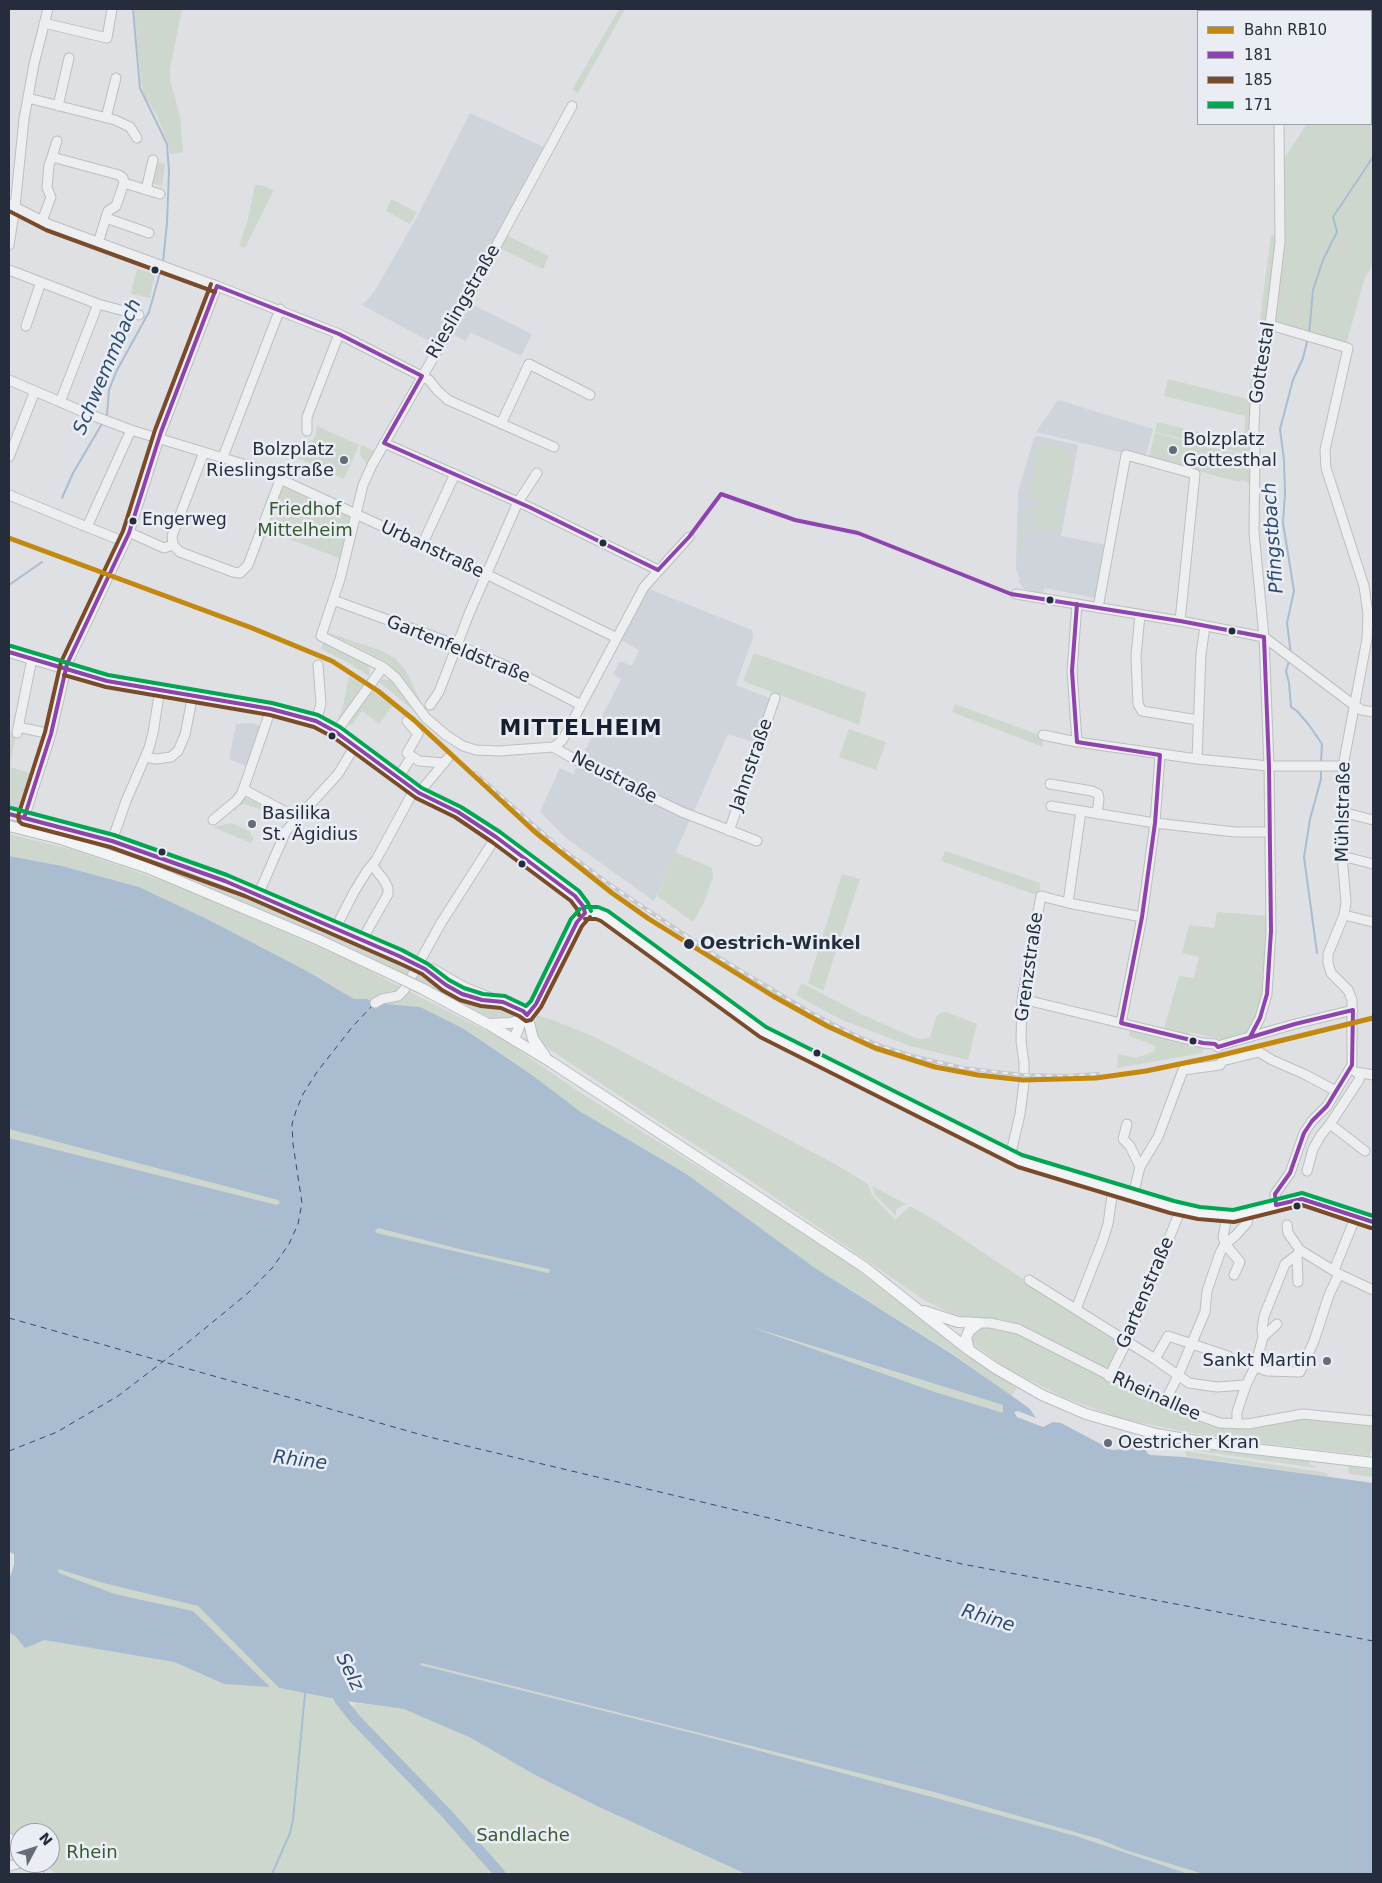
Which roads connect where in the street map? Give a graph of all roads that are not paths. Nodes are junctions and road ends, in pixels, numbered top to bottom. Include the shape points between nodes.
1 (48, 9) edge
2 (112, 9) edge
3 (44, 23) junction
4 (69, 58) dead end
5 (116, 78) dead end
6 (28, 98) junction
7 (58, 106) junction
8 (572, 106) dead end
9 (106, 118) junction
10 (1279, 125) edge
11 (137, 138) dead end
12 (57, 141) dead end
13 (52, 156) junction
14 (153, 160) dead end
15 (124, 183) junction
16 (146, 190) junction
17 (160, 194) dead end
18 (12, 206) edge
19 (106, 218) junction
20 (42, 221) junction
21 (149, 233) dead end
22 (98, 243) junction
23 (9, 245) edge
24 (9, 270) edge
25 (41, 282) junction
26 (217, 286) junction
27 (98, 304) junction
28 (280, 309) junction
29 (139, 315) dead end
30 (1270, 325) junction
31 (26, 326) dead end
32 (339, 334) junction
33 (422, 376) junction
34 (9, 380) edge
35 (35, 391) junction
36 (590, 395) dead end
37 (60, 402) junction
38 (501, 424) junction
39 (131, 430) junction
40 (306, 431) dead end
41 (159, 439) junction
42 (384, 442) junction
43 (554, 447) dead end
44 (204, 452) junction
45 (9, 457) edge
46 (223, 457) junction
47 (455, 474) junction
48 (537, 474) dead end
49 (280, 480) junction
50 (9, 495) edge
51 (518, 502) junction
52 (356, 514) junction
53 (87, 527) junction
54 (134, 535) dead end
55 (689, 537) dead end
56 (115, 538) dead end
57 (173, 545) junction
58 (422, 545) junction
59 (658, 570) junction
60 (486, 574) junction
61 (1016, 594) dead end
62 (333, 600) junction
63 (1077, 604) junction
64 (1098, 608) junction
65 (1140, 615) junction
66 (1180, 621) junction
67 (1205, 626) junction
68 (1264, 637) junction
69 (618, 638) junction
70 (457, 645) junction
71 (9, 652) edge
72 (32, 659) junction
73 (318, 664) dead end
74 (383, 667) junction
75 (66, 669) junction
76 (160, 689) junction
77 (193, 694) junction
78 (775, 698) dead end
79 (430, 705) dead end
80 (581, 705) junction
81 (1355, 706) junction
82 (271, 709) junction
83 (420, 711) joint
84 (1373, 712) edge
85 (316, 720) junction
86 (1198, 720) junction
87 (407, 721) dead end
88 (336, 732) junction
89 (51, 734) junction
90 (1043, 735) dead end
91 (1077, 742) junction
92 (355, 746) junction
93 (553, 747) junction
94 (1160, 754) junction
95 (412, 756) junction
96 (145, 757) junction
97 (1197, 759) junction
98 (1269, 766) junction
99 (1342, 766) junction
100 (398, 778) junction
101 (1050, 784) dead end
102 (243, 789) junction
103 (417, 791) junction
104 (1051, 806) dead end
105 (1081, 811) junction
106 (1342, 812) junction
107 (9, 814) edge
108 (1097, 814) junction
109 (24, 818) junction
110 (297, 818) junction
111 (213, 820) dead end
112 (1373, 820) edge
113 (1155, 823) junction
114 (9, 826) edge
115 (729, 831) junction
116 (1269, 832) junction
117 (496, 837) junction
118 (757, 840) dead end
119 (112, 841) junction
120 (1342, 856) junction
121 (1373, 864) edge
122 (372, 865) junction
123 (258, 895) junction
124 (1068, 903) junction
125 (585, 913) junction
126 (1344, 915) junction
127 (1142, 917) junction
128 (1373, 922) edge
129 (335, 929) junction
130 (362, 940) junction
131 (418, 965) junction
132 (1022, 998) junction
133 (375, 1003) dead end
134 (1353, 1010) junction
135 (527, 1020) junction
136 (1121, 1023) junction
137 (488, 1024) junction
138 (1250, 1037) junction
139 (514, 1040) junction
140 (1218, 1047) junction
141 (1222, 1061) junction
142 (551, 1062) junction
143 (1350, 1071) junction
144 (1361, 1073) junction
145 (1373, 1075) edge
146 (1336, 1090) junction
147 (1127, 1124) dead end
148 (1330, 1124) junction
149 (1300, 1143) junction
150 (1313, 1149) junction
151 (1365, 1151) dead end
152 (1010, 1157) junction
153 (1140, 1167) junction
154 (1307, 1171) dead end
155 (1113, 1189) junction
156 (1133, 1195) junction
157 (1276, 1206) junction
158 (1181, 1209) junction
159 (1250, 1212) junction
160 (1227, 1216) junction
161 (1356, 1216) junction
162 (1373, 1222) edge
163 (1287, 1225) dead end
164 (1225, 1244) junction
165 (1299, 1253) junction
166 (1337, 1272) junction
167 (1234, 1276) dead end
168 (1029, 1280) dead end
169 (1298, 1282) dead end
170 (1373, 1290) edge
171 (915, 1307) junction
172 (1076, 1309) junction
173 (979, 1323) junction
174 (1277, 1324) dead end
175 (1263, 1337) junction
176 (1127, 1341) junction
177 (1191, 1343) junction
178 (969, 1350) junction
179 (1228, 1356) dead end
180 (1155, 1359) junction
181 (1255, 1367) junction
182 (1109, 1376) junction
183 (1178, 1376) junction
184 (1246, 1385) junction
185 (1164, 1403) junction
186 (1373, 1420) edge
187 (1237, 1424) junction
188 (1373, 1463) edge

1 - 3 street
2 - 3 street via 107,38
3 - 6 street
4 - 7 street
5 - 9 street
6 - 7 street
6 - 18 street
7 - 9 street
8 - 33 street, Rieslingstraße
9 - 11 street via 130,127
10 - 30 street, Gottestal via 1280,242
12 - 13 street
13 - 15 street via 119,175
13 - 20 street via 47,188 51,198
14 - 16 street
15 - 16 street
15 - 19 street via 116,206 108,211
16 - 17 street
18 - 20 street
18 - 23 street
19 - 21 street
19 - 22 street
20 - 22 street
22 - 26 street
24 - 25 street
25 - 27 street
25 - 31 street
26 - 28 street
26 - 41 street
27 - 29 street
27 - 37 street
28 - 32 street
28 - 46 street
30 - 68 street, Gottestal via 1255,403 1254,428 1254,532
30 - 81 street, Mühlstraße via 1348,348 1325,450 1326,468 1366,596 1367,639
32 - 33 street
32 - 40 street via 307,417
33 - 38 street via 448,400
33 - 42 street, Rieslingstraße
34 - 35 street, Urbanstraße
35 - 37 street, Urbanstraße
35 - 45 street
36 - 38 street via 529,364
37 - 39 street, Urbanstraße
38 - 43 street
39 - 41 street, Urbanstraße
39 - 53 street
41 - 44 street, Urbanstraße
41 - 75 street via 129,533
42 - 47 street
42 - 52 street, Rieslingstraße via 364,485
44 - 46 street, Urbanstraße
44 - 57 street via 172,536
46 - 49 street, Urbanstraße
47 - 51 street
47 - 58 street
48 - 51 street
49 - 52 street, Urbanstraße
49 - 57 street via 243,572 233,572 180,552
50 - 53 street
51 - 59 street
51 - 60 street
52 - 58 street, Urbanstraße
52 - 62 street, Rieslingstraße
53 - 56 street
54 - 57 street via 164,548
55 - 59 street
58 - 60 street, Urbanstraße
59 - 69 street via 644,587
60 - 69 street, Urbanstraße
60 - 70 street
61 - 63 street
62 - 70 street, Gartenfeldstraße
62 - 74 street, Rieslingstraße via 322,636
63 - 64 street
63 - 91 street via 1072,671
64 - 65 street
64 - 66 street via 1126,455 1195,474
65 - 66 street
65 - 86 street via 1136,656 1138,704 1142,711
66 - 67 street
67 - 68 street
67 - 86 street
68 - 81 street
68 - 98 street, Gottestal
69 - 80 street
70 - 79 street via 439,692
70 - 80 street, Gartenfeldstraße
71 - 72 main road
72 - 75 main road
72 - 89 street via 18,730
73 - 85 street via 321,704
74 - 83 street, Rieslingstraße via 396,678
74 - 88 street
75 - 76 main road via 107,681
75 - 89 street
76 - 77 main road
76 - 96 street via 154,733
77 - 82 main road
77 - 96 street via 185,735 178,751 171,757
78 - 115 street, Jahnstraße
80 - 93 street via 562,739
81 - 84 street
81 - 99 street, Mühlstraße
82 - 85 main road
82 - 102 street
83 - 93 street, Neustraße via 446,735 470,749 499,751
85 - 88 main road
86 - 97 street
87 - 95 street via 418,734 407,752
88 - 92 main road
89 - 109 street
90 - 91 street
91 - 94 street
92 - 100 main road
92 - 110 street via 338,774
93 - 115 street, Neustraße via 682,812
94 - 97 street
94 - 113 street
95 - 100 street
95 - 103 street via 419,761 446,761
96 - 119 street
97 - 98 street
98 - 99 street
98 - 116 street, Gottestal
99 - 106 street, Mühlstraße
100 - 103 main road
101 - 108 street via 1098,794
102 - 110 street
102 - 111 street via 237,800
103 - 117 main road
103 - 122 street
104 - 105 street
105 - 108 street
105 - 124 street
106 - 112 street
106 - 120 street, Mühlstraße
107 - 109 street
108 - 113 street
109 - 119 street
110 - 123 street via 286,831
113 - 116 street via 1235,832
113 - 127 street
114 - 137 main road, bridge via 148,868 319,940
115 - 118 street, Neustraße
116 - 138 street, Gottestal via 1271,931 1267,994
117 - 125 main road via 575,896
117 - 131 street
119 - 123 street
120 - 121 street
120 - 126 street, Mühlstraße
122 - 129 street
122 - 130 street via 384,880 388,894
123 - 129 street
124 - 127 street
124 - 132 street, Grenzstraße via 1041,896
125 - 135 main road via 578,920
125 - 152 main road via 604,916 763,1032
126 - 128 street
126 - 134 street, Mühlstraße via 1328,954 1328,964 1331,973 1348,990
127 - 136 street
129 - 130 street
130 - 131 street
131 - 133 street via 401,994
131 - 135 street via 462,994 503,1002 523,1011
132 - 136 street
132 - 152 street, Grenzstraße via 1024,1088
134 - 138 street
134 - 143 street, Mühlstraße
135 - 137 main road via 503,1025
135 - 139 main road via 526,1032
135 - 142 main road via 537,1045
136 - 140 street
137 - 139 main road
138 - 140 street
139 - 142 main road
140 - 141 street
141 - 146 street via 1259,1052
141 - 153 street via 1220,1065 1181,1071 1158,1137
142 - 171 main road via 836,1248
143 - 144 street
143 - 146 street, Mühlstraße
144 - 145 street
144 - 148 street via 1360,1080
146 - 149 street, Mühlstraße via 1327,1106 1307,1127
147 - 153 street via 1122,1139 1130,1146
148 - 150 street
148 - 151 street
149 - 150 street
149 - 157 street, Mühlstraße via 1290,1173 1275,1194
150 - 154 street
152 - 155 main road
153 - 156 street
155 - 156 main road
155 - 172 street via 1105,1232
156 - 158 main road
157 - 159 main road
157 - 161 main road via 1302,1199
158 - 160 main road
158 - 176 street, Gartenstraße
159 - 160 main road
159 - 164 street via 1247,1223
160 - 164 street
161 - 162 main road
161 - 166 street
163 - 165 street
164 - 167 street via 1240,1262
164 - 177 street via 1207,1291 1205,1312
165 - 166 street
165 - 169 street
165 - 175 street via 1285,1264 1264,1316
166 - 170 street
166 - 181 street via 1300,1372 1267,1371
168 - 172 street
171 - 173 main road via 958,1322
171 - 178 main road
172 - 176 street
173 - 178 main road via 969,1331 966,1344
173 - 182 street, Rheinallee via 1018,1329
174 - 175 street
175 - 181 street
176 - 180 street
176 - 182 street, Gartenstraße
177 - 179 street
177 - 180 street via 1168,1336
177 - 183 street
178 - 188 main road via 1042,1395 1105,1420 1188,1440
180 - 183 street
181 - 184 street
182 - 185 street, Rheinallee
183 - 184 street via 1197,1385
183 - 185 street
184 - 187 street via 1237,1412
185 - 187 street, Rheinallee via 1212,1421
186 - 187 street, Rheinallee via 1297,1414

